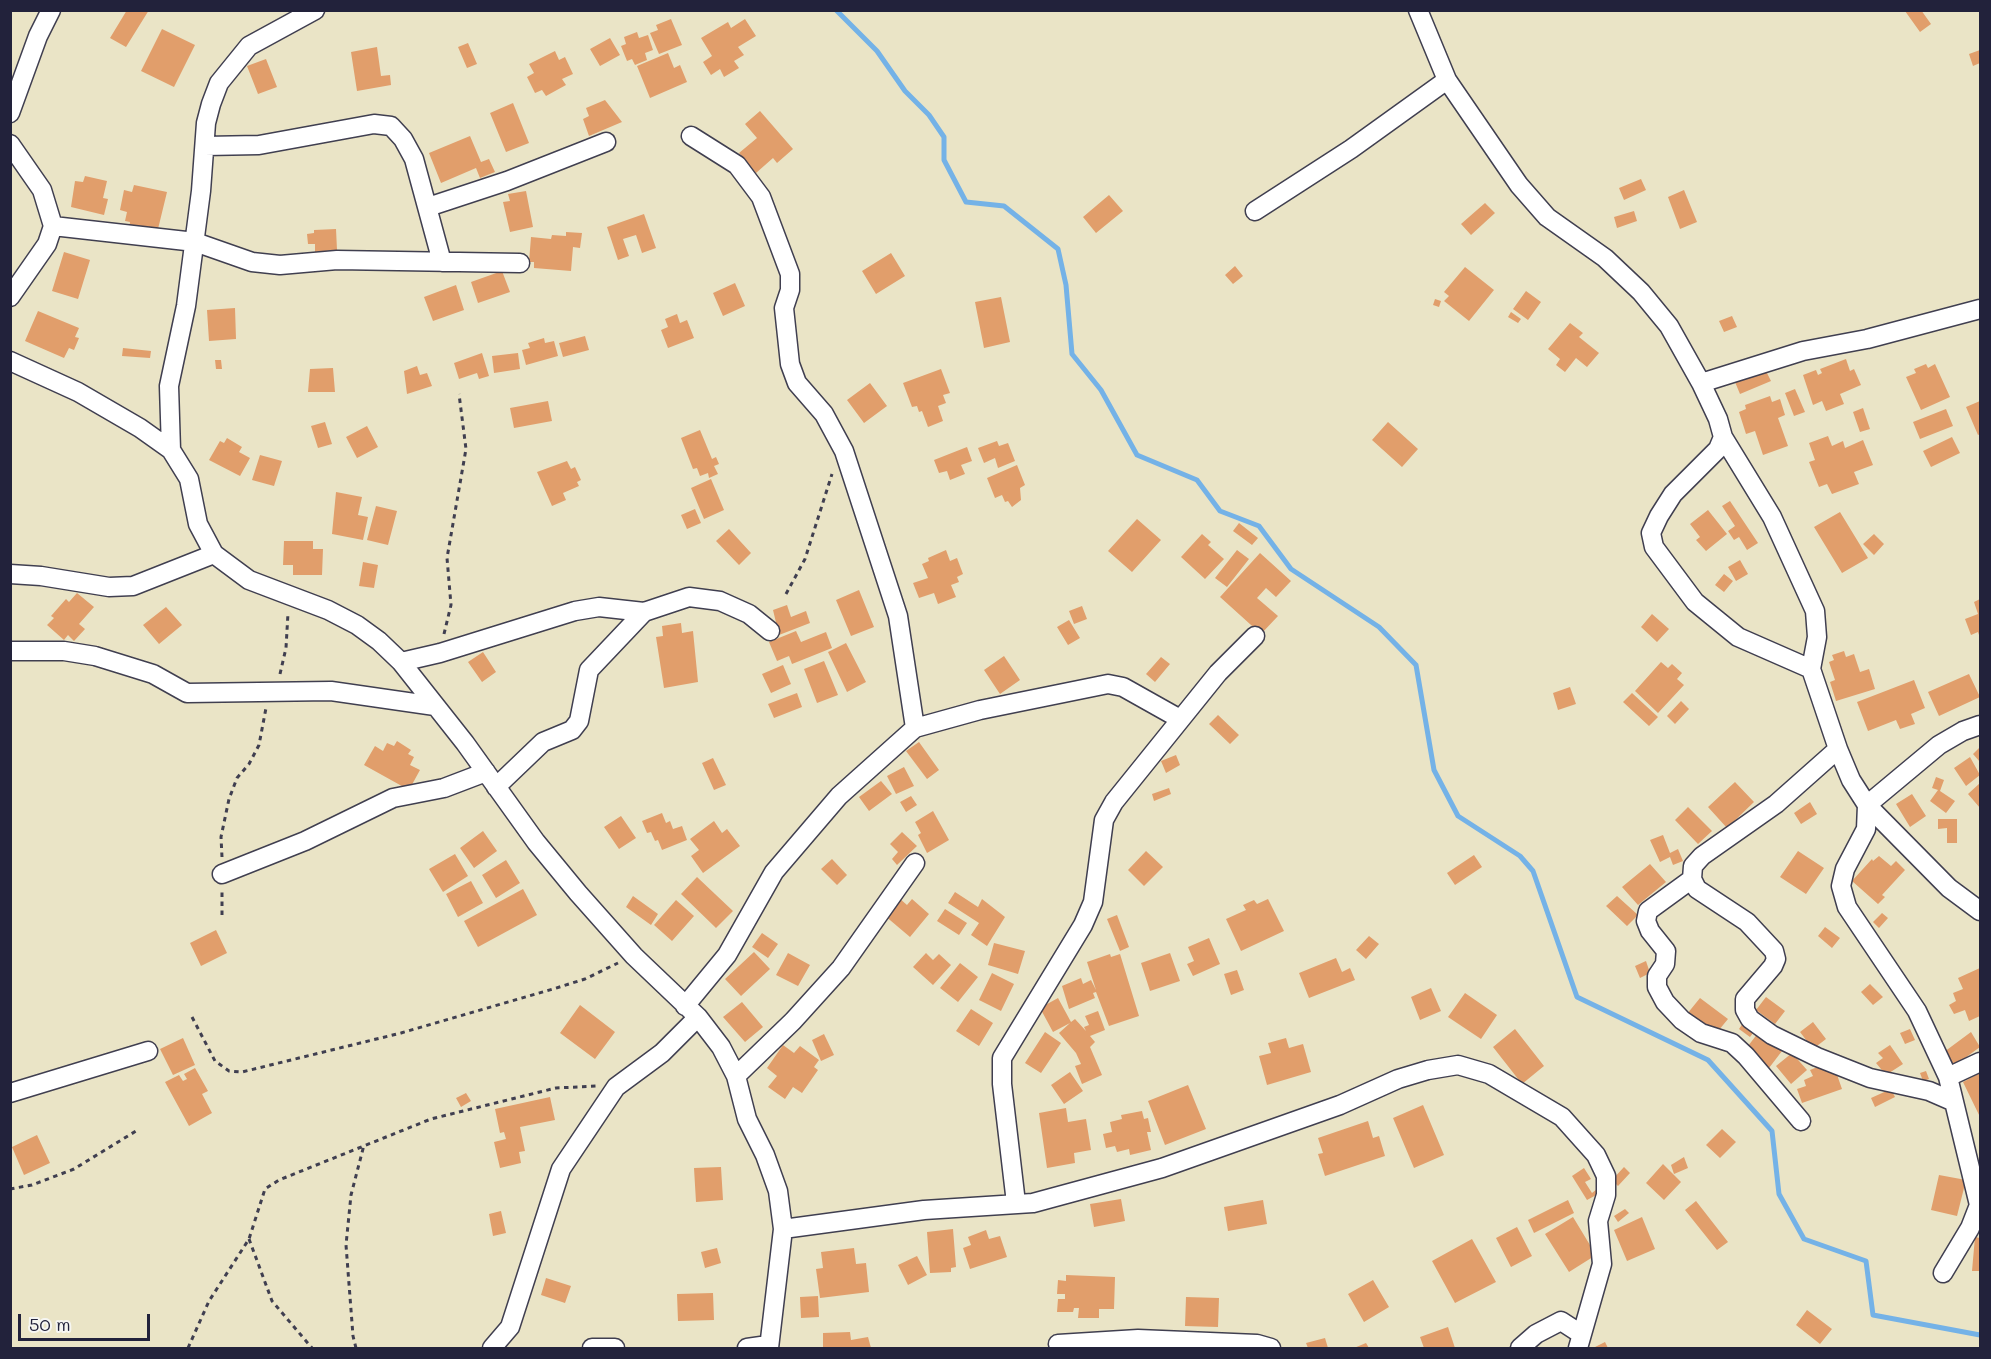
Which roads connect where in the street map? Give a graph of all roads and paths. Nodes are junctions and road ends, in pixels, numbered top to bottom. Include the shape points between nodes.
1 (51, 10) edge
2 (315, 10) edge
3 (1418, 10) edge
4 (1447, 80) junction
5 (10, 113) edge
6 (691, 136) dead end
7 (606, 142) dead end
8 (10, 144) edge
9 (205, 146) junction
10 (428, 207) junction
11 (1255, 211) dead end
12 (53, 226) junction
13 (195, 242) junction
14 (442, 262) junction
15 (520, 262) dead end
16 (10, 297) edge
17 (1980, 309) edge
18 (10, 361) edge
19 (1701, 383) junction
20 (459, 394) dead end
21 (1723, 436) junction
22 (171, 450) junction
23 (844, 451) junction
24 (214, 554) junction
25 (10, 574) edge
26 (786, 594) dead end
27 (288, 597) junction
28 (644, 612) junction
29 (770, 631) dead end
30 (1255, 636) dead end
31 (10, 651) edge
32 (440, 653) junction
33 (401, 662) junction
34 (1811, 669) junction
35 (269, 693) junction
36 (435, 706) junction
37 (1180, 719) junction
38 (1980, 725) edge
39 (915, 728) junction
40 (1838, 748) junction
41 (491, 780) junction
42 (1867, 806) junction
43 (915, 863) dead end
44 (222, 874) junction
45 (1692, 879) junction
46 (1980, 911) edge
47 (222, 915) dead end
48 (634, 956) junction
49 (692, 1012) junction
50 (192, 1017) dead end
51 (148, 1051) dead end
52 (1980, 1062) edge
53 (736, 1076) junction
54 (1948, 1077) junction
55 (616, 1087) junction
56 (10, 1093) edge
57 (1952, 1101) junction
58 (1801, 1121) dead end
59 (136, 1131) dead end
60 (364, 1145) junction
61 (10, 1189) edge
62 (1016, 1203) junction
63 (783, 1229) junction
64 (249, 1239) junction
65 (1943, 1273) dead end
66 (1579, 1341) edge
67 (1058, 1344) dead end
68 (769, 1347) edge
69 (188, 1348) edge
70 (312, 1348) edge
71 (356, 1348) edge
72 (492, 1348) edge
73 (592, 1348) edge
74 (615, 1348) edge
75 (747, 1348) edge
76 (1271, 1348) edge
77 (1520, 1348) edge

1 - 5 street
2 - 9 street via 249,46 219,83 206,123
3 - 4 street
4 - 11 street
4 - 19 street via 1519,185 1547,217 1605,258 1641,292 1669,326
6 - 23 street via 737,165 761,197 790,274 784,308 790,364 797,383 824,414
7 - 10 street
8 - 12 street via 42,190
9 - 10 street via 259,145 374,124 391,126 414,159
9 - 13 street
10 - 14 street
12 - 13 street
12 - 16 street via 47,244
13 - 14 street via 252,262 280,265 337,260
13 - 22 street via 169,386
14 - 15 street
17 - 19 street via 1867,339 1803,351
18 - 22 street via 78,392
19 - 21 street
20 - 32 path via 466,449 447,558 452,605
21 - 34 street via 1772,518 1815,611 1817,637
21 - 34 street via 1718,449 1673,494 1659,516 1652,533 1654,547 1695,602 1738,637
22 - 24 street via 189,479 198,524
23 - 26 path via 820,504 805,559
23 - 39 street via 898,616
24 - 25 street via 133,586 108,587
24 - 27 street via 249,580
27 - 33 street via 357,625
27 - 35 path via 283,668
28 - 29 street via 690,597 702,597 749,614
28 - 32 street via 599,607 576,611
28 - 41 street via 589,670 579,721 572,730 543,742
30 - 37 street
31 - 35 street via 64,651 94,656 153,674 187,693
32 - 33 street
33 - 36 street
34 - 40 street
35 - 36 street via 330,692
35 - 44 path via 259,745 237,778 229,799 221,837
36 - 41 street
37 - 39 street via 1123,687 1108,684 980,710
37 - 62 street via 1104,820 1093,902 1002,1058
38 - 42 street via 1939,745
39 - 49 street via 839,796 774,872
40 - 42 street
40 - 45 street via 1776,804 1702,856 1693,866
41 - 44 street via 393,798
41 - 48 street via 536,842
42 - 46 street via 1949,888
42 - 54 street via 1866,829 1845,869 1842,896 1917,1011
43 - 53 street via 841,968
44 - 47 path
45 - 57 street via 1697,889 1747,922 1774,951 1773,966 1745,999 1750,1019 1772,1035 1817,1057 1870,1078 1929,1091
45 - 58 street via 1648,911 1650,931 1666,951 1657,987 1682,1020 1701,1033 1731,1043 1746,1056
48 - 49 street
48 - 50 path via 553,989 401,1033 242,1072 228,1071 215,1061
49 - 53 street via 721,1047
49 - 55 street via 662,1053
51 - 56 street
52 - 54 street
53 - 63 street via 747,1119 778,1191
54 - 57 street
55 - 60 path via 556,1088 471,1108
55 - 72 street via 561,1169 510,1327
57 - 65 street via 1980,1205
59 - 61 path via 74,1169
60 - 64 path via 279,1180 265,1190
60 - 71 path via 351,1195 346,1245
62 - 63 street via 924,1210
62 - 66 street via 1033,1203 1162,1168 1340,1105 1398,1079 1458,1065 1489,1074 1562,1117 1596,1155 1606,1176 1606,1195 1598,1221 1602,1264
63 - 68 street
64 - 69 path via 209,1301
64 - 70 path via 272,1301
66 - 77 street via 1562,1321 1536,1334
67 - 76 street via 1138,1339 1257,1344
68 - 75 street
73 - 74 street

